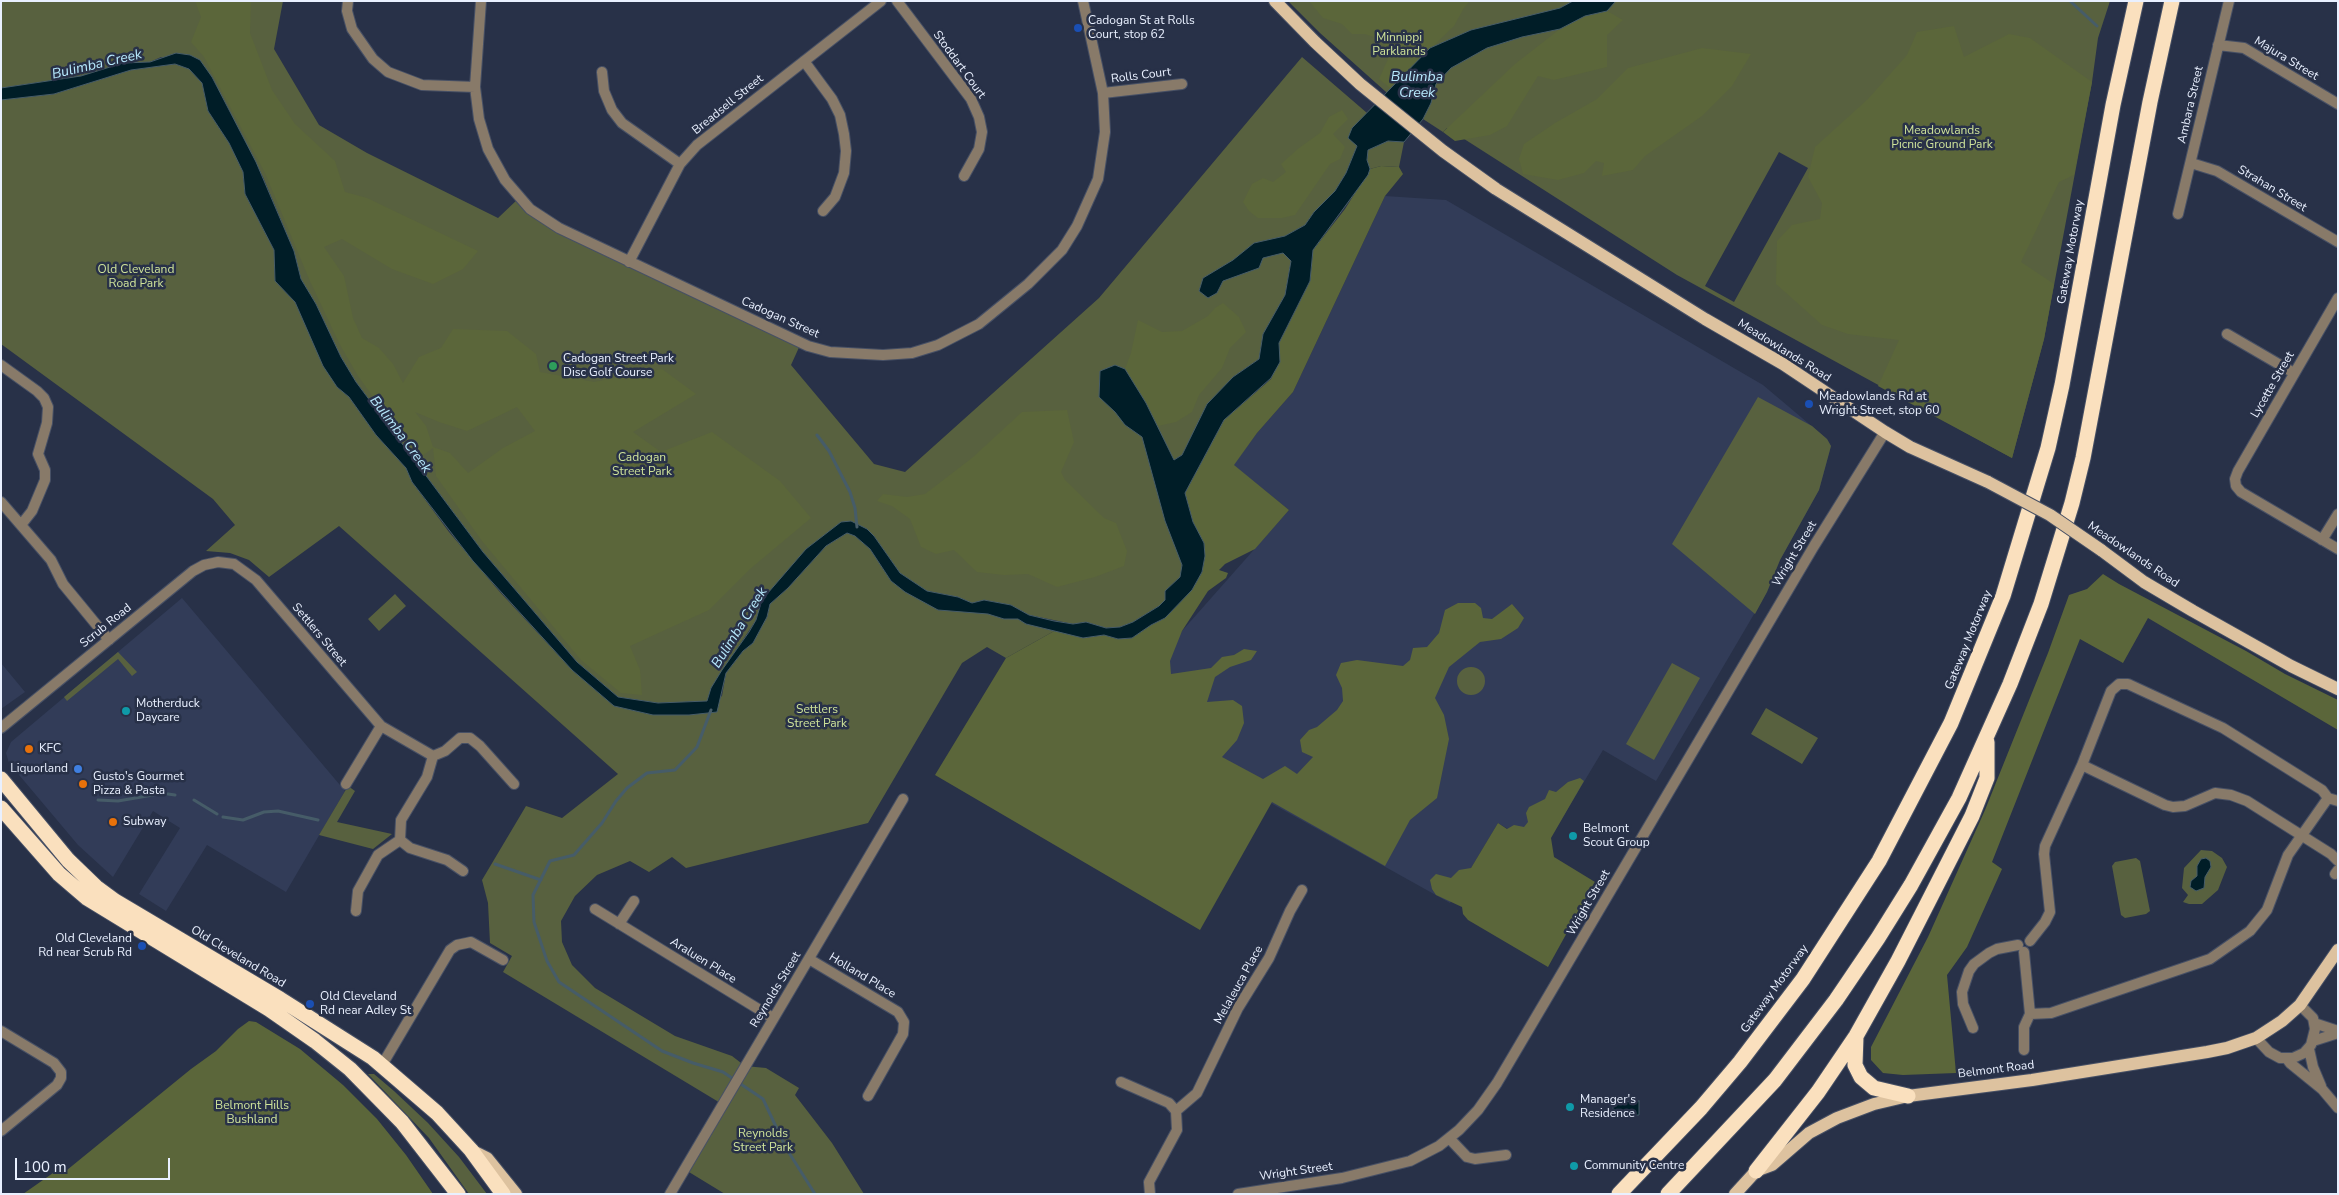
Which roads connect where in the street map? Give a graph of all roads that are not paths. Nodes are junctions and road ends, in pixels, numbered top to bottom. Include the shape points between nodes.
1 (348, 1) edge
2 (481, 1) edge
3 (881, 1) edge
4 (897, 1) edge
5 (1083, 1) edge
6 (1275, 1) edge
7 (2136, 1) edge
8 (2172, 1) edge
9 (2229, 1) edge
10 (2218, 45) junction
11 (804, 61) junction
12 (602, 72) dead end
13 (1182, 84) dead end
14 (475, 87) junction
15 (1102, 94) junction
16 (2338, 104) edge
17 (2190, 163) junction
18 (680, 164) junction
19 (964, 176) dead end
20 (823, 211) dead end
21 (2178, 214) dead end
22 (2338, 242) edge
23 (629, 262) junction
24 (2338, 298) edge
25 (2227, 334) dead end
26 (1, 364) edge
27 (2294, 372) junction
28 (1885, 432) junction
29 (1, 502) edge
30 (2338, 514) edge
31 (21, 525) junction
32 (2322, 540) junction
33 (2338, 549) edge
34 (234, 564) joint
35 (109, 640) junction
36 (2338, 689) edge
37 (381, 726) junction
38 (1, 728) edge
39 (1987, 738) junction
40 (433, 756) junction
41 (2082, 765) junction
42 (1, 779) edge
43 (346, 784) dead end
44 (514, 784) dead end
45 (903, 798) dead end
46 (2333, 799) edge
47 (1, 808) edge
48 (2301, 836) junction
49 (400, 840) junction
50 (2338, 861) edge
51 (463, 871) dead end
52 (1302, 890) dead end
53 (634, 901) dead end
54 (596, 909) dead end
55 (356, 911) dead end
56 (620, 924) junction
57 (2021, 949) junction
58 (2338, 950) edge
59 (810, 959) junction
60 (503, 960) dead end
61 (2300, 1004) junction
62 (2030, 1014) junction
63 (773, 1018) junction
64 (2314, 1022) junction
65 (1973, 1028) dead end
66 (1, 1031) edge
67 (2338, 1032) edge
68 (1856, 1036) junction
69 (2256, 1038) junction
70 (2311, 1045) junction
71 (2024, 1050) dead end
72 (2288, 1059) junction
73 (382, 1065) junction
74 (1122, 1082) dead end
75 (2322, 1089) junction
76 (868, 1096) dead end
77 (1908, 1096) junction
78 (2338, 1108) edge
79 (1176, 1111) junction
80 (1, 1131) edge
81 (1449, 1138) junction
82 (471, 1150) junction
83 (1506, 1155) dead end
84 (1756, 1171) junction
85 (458, 1194) edge
86 (504, 1194) edge
87 (516, 1194) edge
88 (670, 1194) edge
89 (1150, 1194) edge
90 (1238, 1194) edge
91 (1619, 1194) edge
92 (1668, 1194) edge
93 (1735, 1194) edge

1 - 14 street via 352,29 373,59 388,72 422,85
2 - 14 street, Cadogan Street
3 - 11 street, Breadsell Street
4 - 19 street, Stoddart Court via 971,99 979,117 982,132 980,149
5 - 15 street, Cadogan Street
6 - 28 main road, Meadowlands Road via 1360,84 1496,189 1783,364
7 - 91 highway, Gateway Motorway via 2048,448 2003,596 1951,723 1879,861 1802,979 1701,1108
8 - 39 highway via 2072,503 2041,604
9 - 10 street, Ambara Street
10 - 16 street, Majura Street via 2244,48
10 - 17 street, Ambara Street
11 - 18 street, Breadsell Street via 713,132
11 - 20 street via 832,99 844,134 844,174 834,197
12 - 18 street via 604,91 622,123
13 - 15 street, Rolls Court
14 - 23 street, Cadogan Street via 479,119 488,149 519,198 559,228
15 - 23 street, Cadogan Street via 1106,112 1103,155 1092,196 1062,250 980,324 938,345 912,353 883,355 823,350 801,343
17 - 21 street, Ambara Street
17 - 22 street, Strahan Street via 2217,171
18 - 23 street, Breadsell Street
24 - 27 street, Lycette Street
25 - 27 street
26 - 31 street via 37,391 48,407 38,454 45,470 45,480 32,511
27 - 32 street, Lycette Street via 2238,471 2236,486
28 - 36 main road, Meadowlands Road, bridge via 2050,515 2144,582 2291,666
28 - 81 street, Wright Street via 1496,1083 1478,1110
29 - 31 street
30 - 32 street
31 - 35 street via 51,560 63,584
32 - 33 street
34 - 35 street, Scrub Road via 218,562 204,565
34 - 37 street, Settlers Street via 256,580
35 - 38 street, Scrub Road
37 - 40 street, Settlers Street
37 - 43 street
39 - 68 highway via 1987,778 1972,816 1914,932
39 - 92 highway via 1959,798 1911,885 1836,1000 1775,1080
40 - 44 street via 460,738 470,738
40 - 49 street via 427,777 401,820
41 - 46 street via 2111,691 2119,684 2128,684 2223,728
41 - 48 street via 2173,807 2185,806 2215,794 2231,795 2247,801
41 - 57 street via 2045,846 2050,912 2030,941 2022,940
42 - 73 highway, Old Cleveland Road via 68,860 104,893 319,1023
45 - 59 street, Reynolds Street
46 - 48 street
47 - 85 highway via 53,868 87,898 269,1009 344,1064 402,1122
48 - 50 street
48 - 62 street via 2283,866 2260,922 2210,959 2051,1013
49 - 51 street via 410,848 447,860
49 - 55 street via 378,855 358,891
52 - 79 street, Melaleuca Place via 1269,958 1238,1008 1198,1092
53 - 56 street
54 - 56 street, Araluen Place
56 - 63 street, Araluen Place
57 - 62 street
57 - 65 street via 1997,949 1974,964 1969,972 1962,992 1963,1004
58 - 61 main road, Belmont Road
59 - 63 street, Reynolds Street
59 - 76 street, Holland Place via 898,1012 904,1022 902,1034
60 - 73 street via 471,942 450,950
61 - 64 street
61 - 69 main road, Belmont Road
62 - 71 street via 2024,1027
63 - 88 street, Reynolds Street
64 - 67 street
64 - 70 street
66 - 80 street via 54,1063 61,1072 61,1078 57,1085
67 - 70 street
68 - 77 highway via 1855,1065 1861,1077 1874,1088
68 - 84 highway via 1803,1113
69 - 72 street via 2269,1052
69 - 77 main road, Belmont Road via 2207,1052
70 - 72 street via 2299,1056
70 - 75 street via 2313,1067
72 - 75 street
73 - 82 highway, Old Cleveland Road via 437,1114
74 - 79 street via 1169,1103
75 - 78 street
77 - 84 main road, Belmont Road via 1837,1118 1797,1142 1772,1165
79 - 89 street via 1177,1130 1149,1182
81 - 83 street via 1467,1157
81 - 90 street, Wright Street via 1410,1161 1381,1169
82 - 86 highway, Old Cleveland Road
82 - 87 main road, Old Cleveland Road via 487,1158
84 - 93 main road

